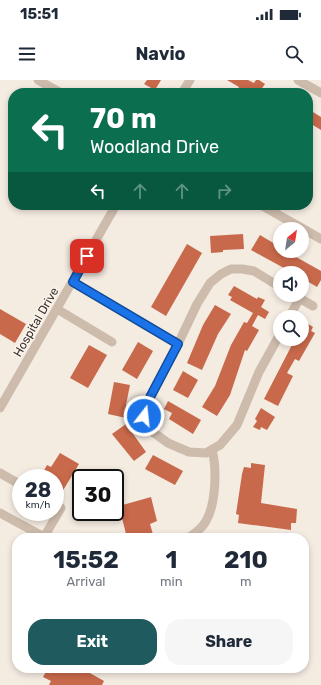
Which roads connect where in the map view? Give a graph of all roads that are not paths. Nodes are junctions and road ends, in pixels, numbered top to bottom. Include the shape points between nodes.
1 (38, 80) edge
2 (298, 80) edge
3 (52, 88) edge
4 (312, 88) edge
5 (113, 210) edge
6 (270, 210) edge
7 (321, 239) edge
8 (73, 282) junction
9 (273, 283) edge
10 (306, 302) edge
11 (313, 306) dead end
12 (57, 310) junction
13 (112, 342) dead end
14 (178, 344) junction
15 (273, 346) edge
16 (0, 408) edge
17 (212, 450) junction
18 (0, 473) edge
19 (12, 480) edge
20 (0, 513) edge
21 (54, 521) edge
22 (36, 533) edge
23 (48, 533) edge
24 (195, 533) edge

1 - 3 street
2 - 4 street
5 - 8 street, Hospital Drive
6 - 7 street
8 - 12 street, Hospital Drive
8 - 14 street
9 - 14 street via 248,269 231,269 221,274 210,283 197,304
10 - 11 street
12 - 13 street
12 - 16 street, Hospital Drive
14 - 17 street via 147,403 144,416 150,430 156,436 178,449 198,453
15 - 17 street via 236,425 220,445
17 - 24 street via 216,472 209,514
18 - 19 street
20 - 22 street
21 - 23 street

